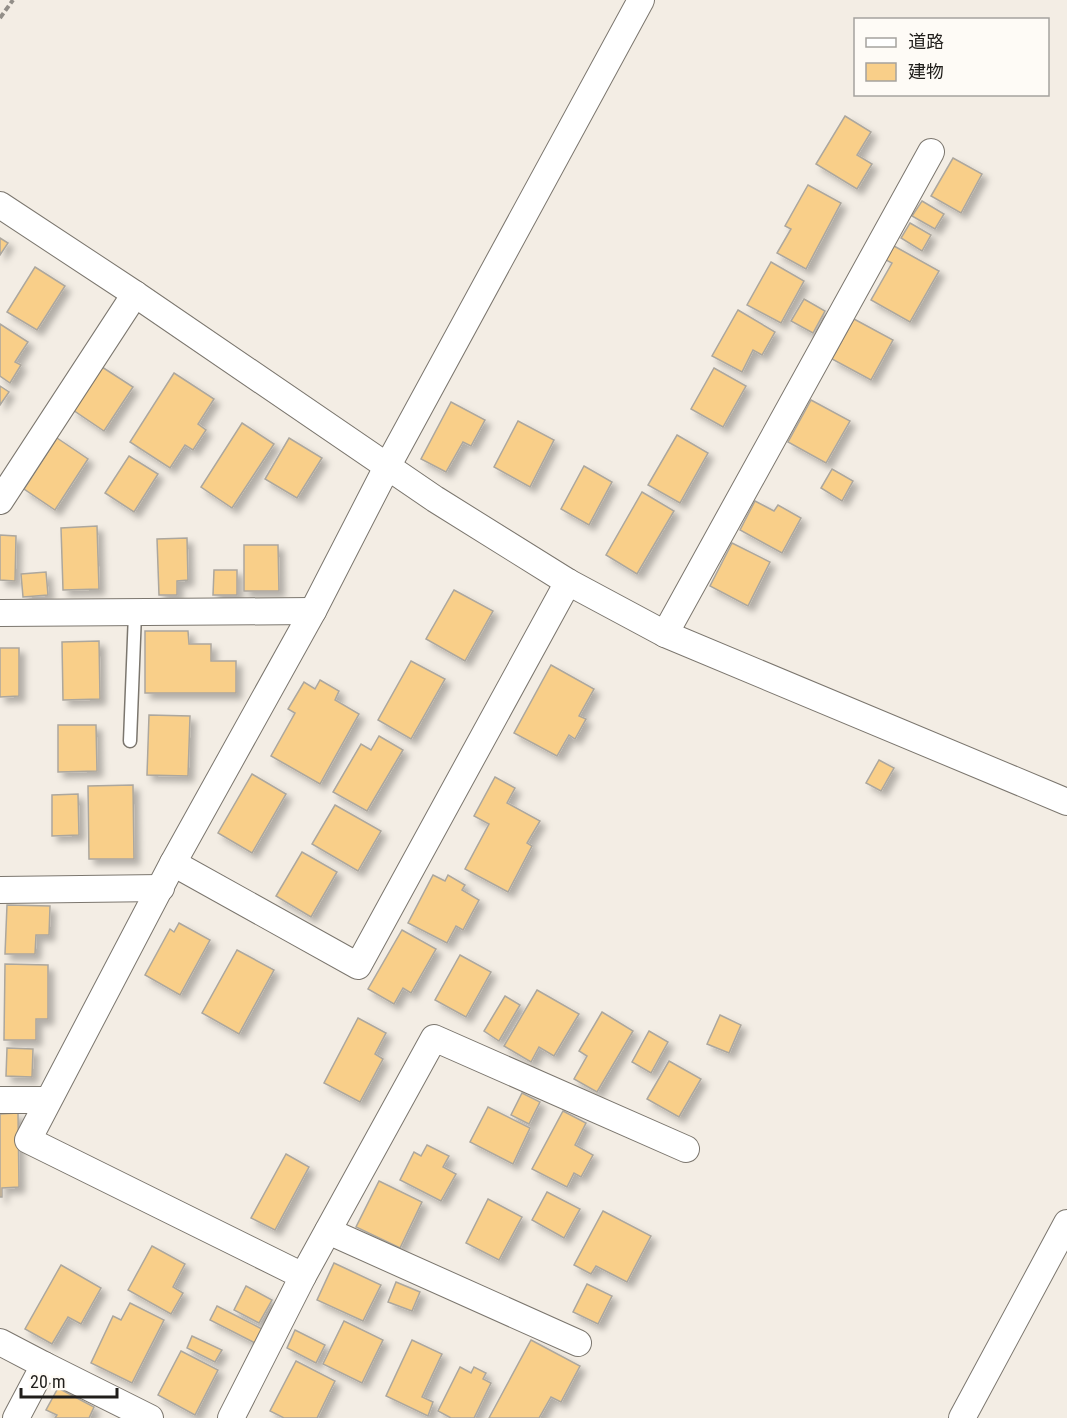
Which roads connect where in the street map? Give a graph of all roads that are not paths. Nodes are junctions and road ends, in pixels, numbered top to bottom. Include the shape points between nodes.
1 (641, 0) edge
2 (931, 152) dead end
3 (0, 205) edge
4 (135, 294) junction
5 (387, 467) junction
6 (0, 501) edge
7 (568, 582) junction
8 (313, 611) junction
9 (0, 613) edge
10 (135, 613) junction
11 (665, 634) junction
12 (130, 741) dead end
13 (1067, 802) edge
14 (173, 863) junction
15 (161, 888) junction
16 (0, 890) edge
17 (0, 1100) edge
18 (48, 1100) junction
19 (686, 1149) dead end
20 (1067, 1222) edge
21 (328, 1231) junction
22 (303, 1276) junction
23 (0, 1342) edge
24 (578, 1343) dead end
25 (44, 1365) junction
26 (16, 1418) edge
27 (150, 1418) edge
28 (231, 1418) edge
29 (962, 1418) edge

1 - 5 street
2 - 11 street
3 - 4 street
4 - 5 street
4 - 6 street
5 - 7 street
5 - 8 street
7 - 11 street
7 - 14 street via 358,966
8 - 10 street
8 - 14 street
9 - 10 street
10 - 12 lane
11 - 13 street
14 - 15 street
15 - 16 street
15 - 18 street
17 - 18 street
18 - 22 street via 28,1140
19 - 21 street via 434,1038
20 - 29 street
21 - 22 street
21 - 24 street
22 - 28 street
23 - 25 street
25 - 26 street
25 - 27 street

